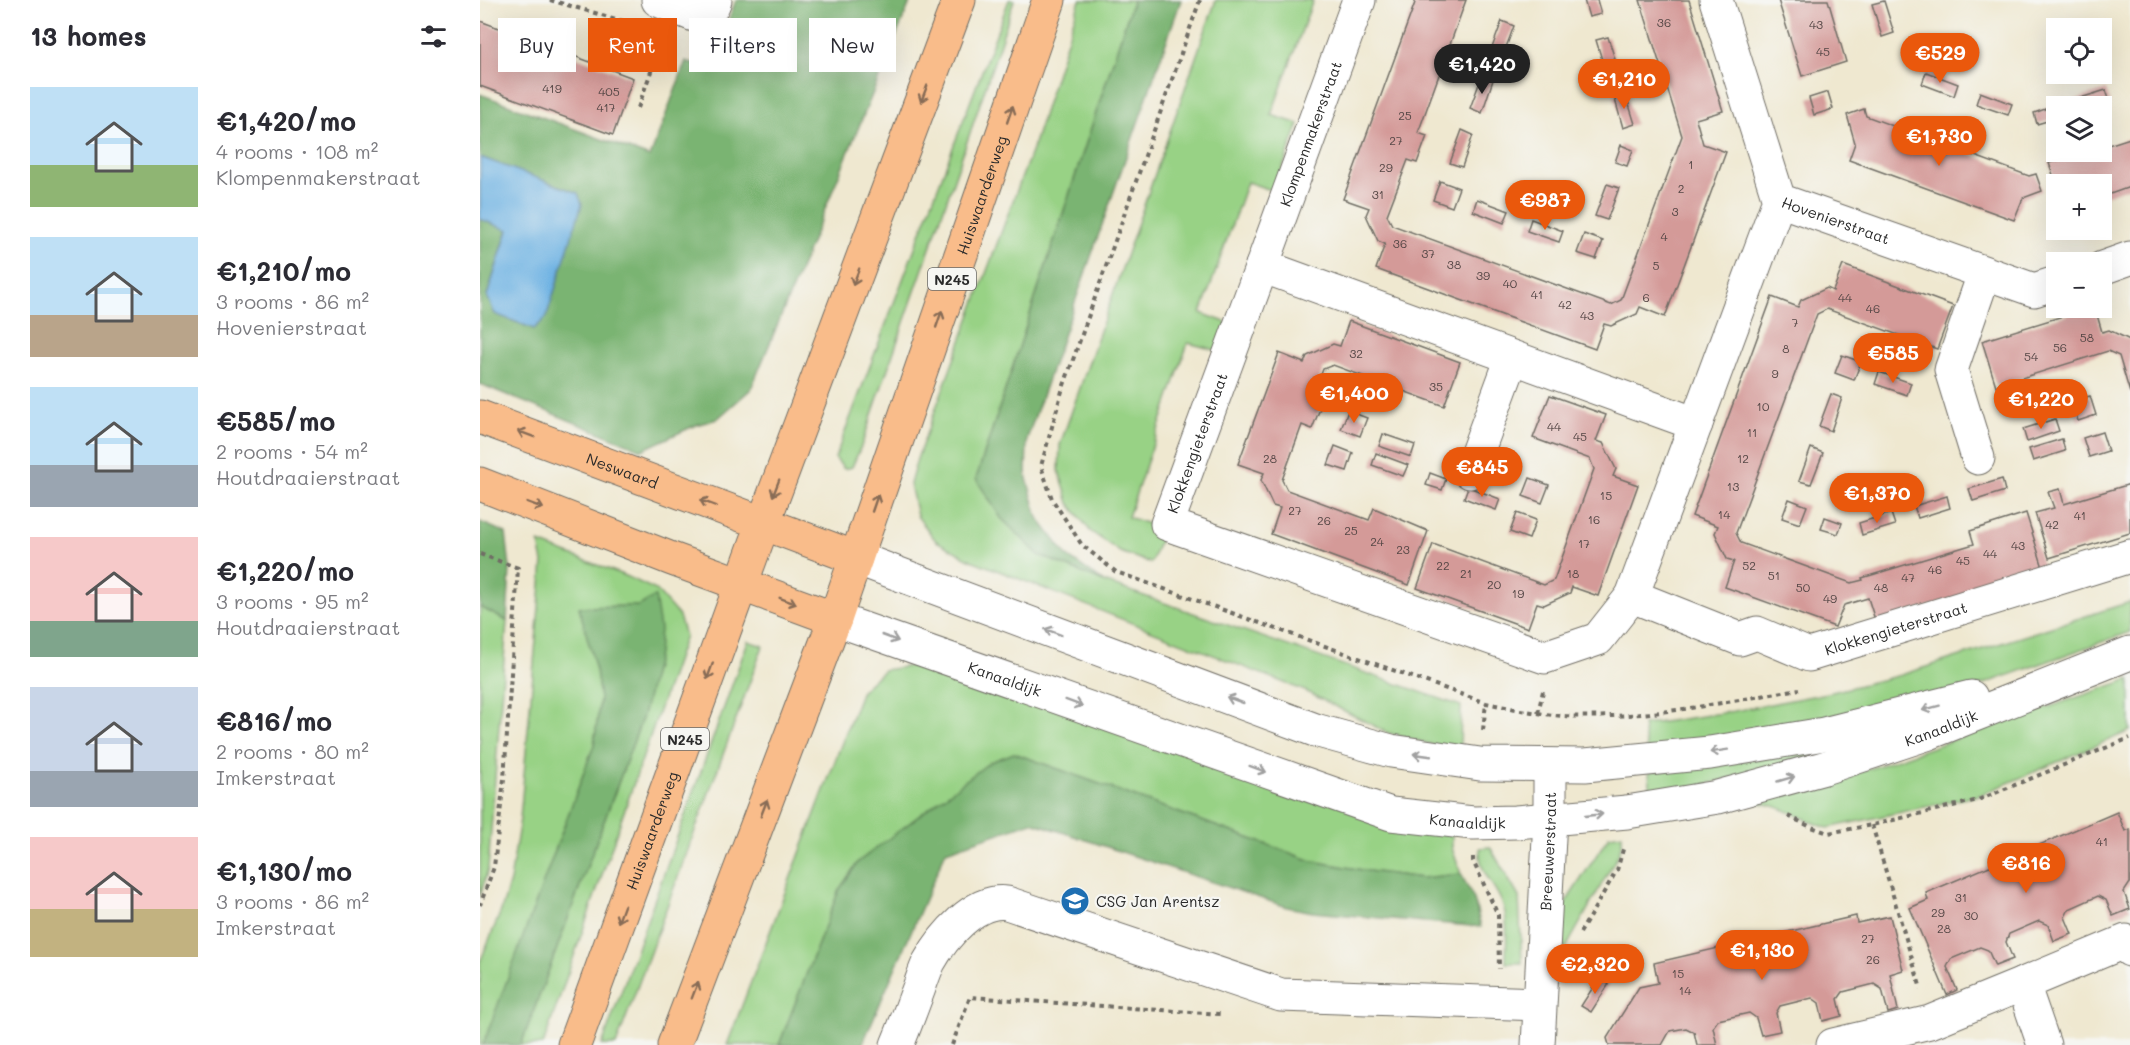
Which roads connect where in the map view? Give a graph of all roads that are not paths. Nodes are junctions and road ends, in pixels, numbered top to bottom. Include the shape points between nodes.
1 (658, 0) edge
2 (715, 0) edge
3 (959, 0) edge
4 (1049, 0) edge
5 (1359, 0) edge
6 (1716, 0) edge
7 (1779, 200) junction
8 (2130, 258) edge
9 (2112, 264) edge
10 (1262, 266) junction
11 (1984, 274) junction
12 (2046, 286) edge
13 (1512, 358) junction
14 (480, 417) edge
15 (1696, 424) junction
16 (1978, 459) dead end
17 (1470, 472) dead end
18 (480, 484) edge
19 (763, 524) junction
20 (2130, 556) edge
21 (856, 558) junction
22 (741, 584) junction
23 (1632, 596) junction
24 (835, 619) junction
25 (2120, 657) edge
26 (1550, 765) junction
27 (1550, 819) junction
28 (2130, 950) edge
29 (2023, 984) junction
30 (1539, 1004) junction
31 (574, 1045) edge
32 (674, 1045) edge
33 (897, 1045) edge
34 (1538, 1045) edge
35 (1833, 1045) edge
36 (2044, 1045) edge

1 - 2 street via 694,15
3 -> 19 main road, Huiswaarderweg / N245
21 -> 4 main road, Huiswaarderweg / N245
5 - 10 street, Klompenmakerstraat
6 - 7 street, Hovenierstraat
7 - 11 street, Hovenierstraat
7 - 15 street, Klokkengieterstraat
8 - 9 street
10 - 13 street
10 - 23 street, Klokkengieterstraat via 1167,524 1545,657 1598,639
11 - 12 street, Hovenierstraat via 2034,290
11 - 16 street via 1951,370
13 - 15 street
13 - 17 street
19 -> 14 main road, Neswaard
15 - 23 street, Klokkengieterstraat
18 -> 22 main road
19 - 21 main road
19 - 22 main road, Huiswaarderweg / N245
20 - 23 street, Klokkengieterstraat via 1809,655 1757,633 1740,639
21 - 24 main road, Huiswaarderweg / N245
26 -> 21 street, Kanaaldijk via 1480,764 1391,751 1315,730
22 -> 24 main road
22 -> 31 main road, Huiswaarderweg / N245
24 -> 27 street, Kanaaldijk via 1391,814 1473,823
32 -> 24 main road, Huiswaarderweg / N245
25 -> 26 street, Kanaaldijk via 1824,734 1710,753
27 -> 25 street, Kanaaldijk via 1718,797 1824,768 1929,733
26 - 27 street, Breeuwerstraat
27 - 30 street, Breeuwerstraat
28 - 29 street via 2126,941
29 - 35 street via 1930,1022
29 - 36 street
30 - 33 street via 1281,995 997,902 985,905 953,930 928,963
30 - 34 street, Breeuwerstraat

